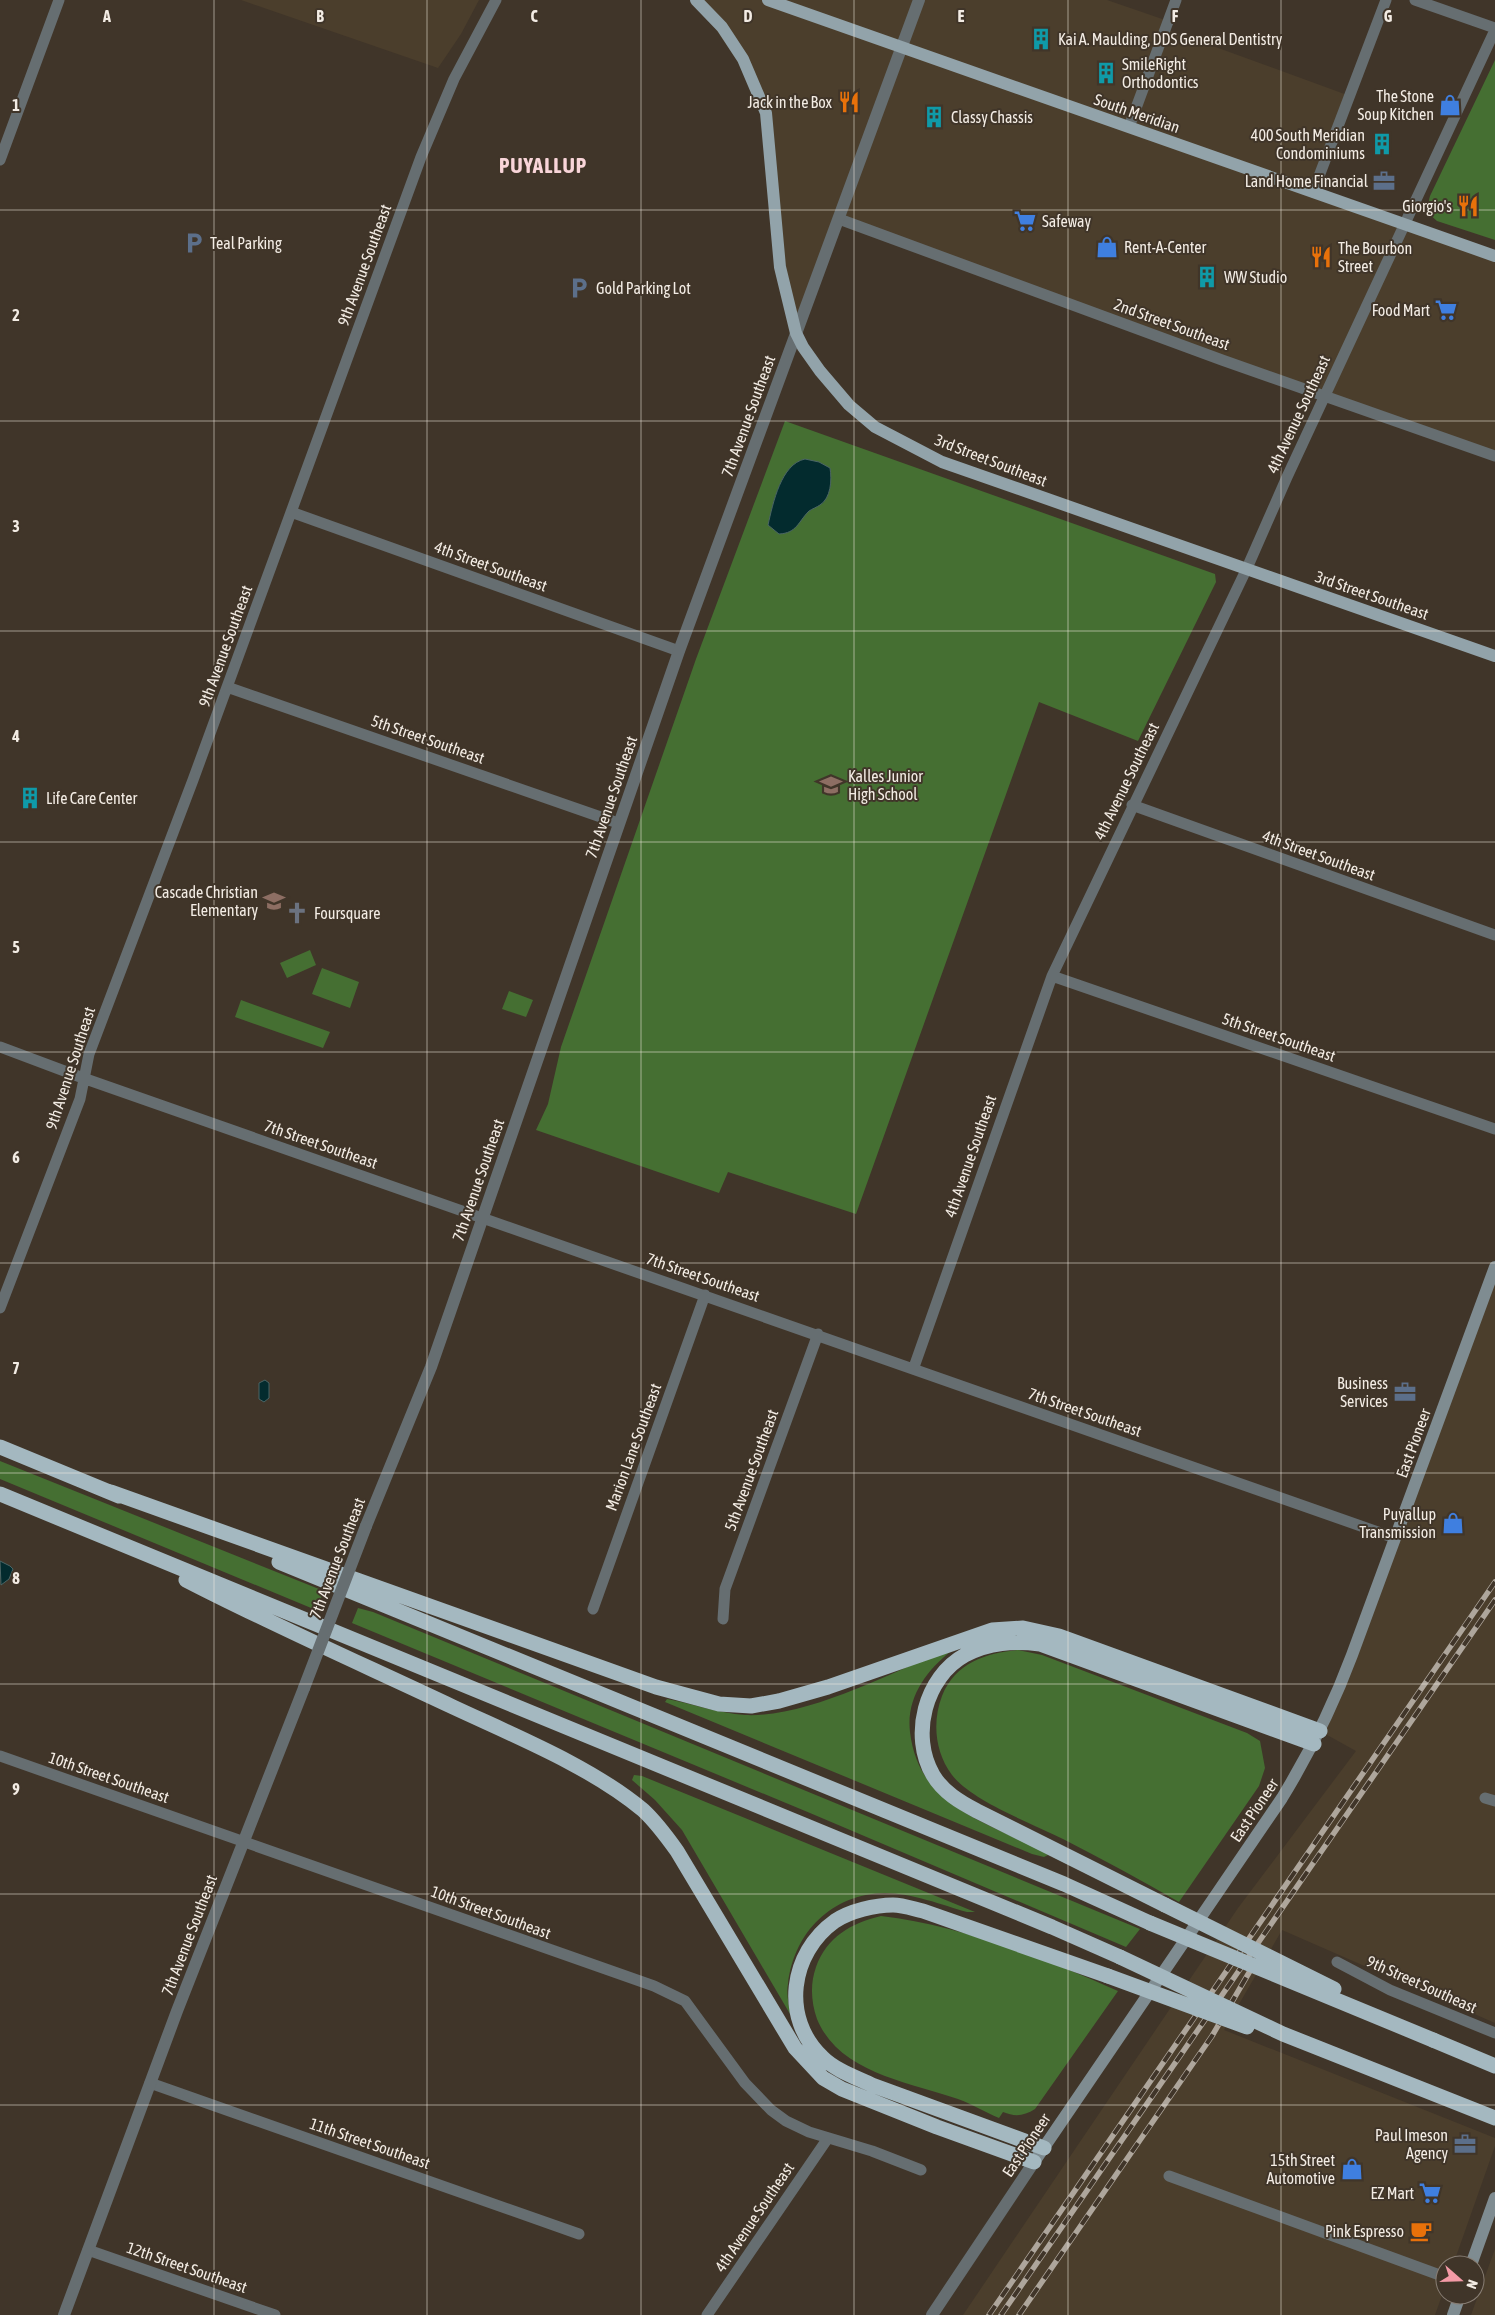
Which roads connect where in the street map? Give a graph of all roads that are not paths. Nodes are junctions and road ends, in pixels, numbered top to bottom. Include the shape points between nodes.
1 (59, 0) edge
2 (496, 0) edge
3 (696, 0) edge
4 (768, 0) edge
5 (919, 0) edge
6 (1176, 0) edge
7 (1386, 0) edge
8 (1415, 0) edge
9 (1495, 29) edge
10 (901, 47) junction
11 (1129, 127) junction
12 (0, 160) edge
13 (1313, 192) junction
14 (839, 219) junction
15 (1404, 223) junction
16 (1495, 256) edge
17 (796, 333) junction
18 (1324, 396) junction
19 (1495, 456) edge
20 (291, 512) junction
21 (1247, 568) junction
22 (680, 650) junction
23 (1495, 656) edge
24 (227, 687) junction
25 (1132, 805) junction
26 (618, 823) junction
27 (1495, 935) edge
28 (1052, 976) junction
29 (0, 1047) edge
30 (83, 1078) junction
31 (1495, 1128) edge
32 (483, 1218) junction
33 (1495, 1267) edge
34 (5, 1280) edge
35 (705, 1295) junction
36 (0, 1308) edge
37 (818, 1334) junction
38 (914, 1368) junction
39 (0, 1447) edge
40 (111, 1492) junction
41 (0, 1494) edge
42 (98, 1534) junction
43 (1396, 1538) junction
44 (593, 1609) dead end
45 (723, 1619) dead end
46 (1317, 1737) junction
47 (0, 1756) edge
48 (243, 1841) junction
49 (1337, 1962) dead end
50 (1495, 2033) edge
51 (1433, 2040) junction
52 (1495, 2066) edge
53 (150, 2083) junction
54 (1435, 2095) junction
55 (1495, 2118) edge
56 (828, 2138) junction
57 (1044, 2148) junction
58 (1034, 2162) junction
59 (921, 2170) dead end
60 (1169, 2176) dead end
61 (1495, 2198) edge
62 (579, 2234) dead end
63 (88, 2250) junction
64 (1475, 2255) edge
65 (1435, 2273) edge
66 (64, 2315) edge
67 (275, 2315) edge
68 (707, 2315) edge
69 (932, 2315) edge

1 - 12 street
2 - 20 street, 9th Avenue Southeast via 454,79 421,158
3 - 17 main road, 3rd Street Southeast via 722,27 744,60 766,113 780,267
4 - 10 main road, South Meridian
5 - 10 street, 7th Avenue Southeast
6 - 11 street
7 - 13 street
8 - 9 street
9 - 15 street, 4th Avenue Southeast
10 - 11 main road, South Meridian
10 - 14 street, 7th Avenue Southeast
11 - 13 main road, South Meridian
13 - 15 main road, South Meridian
14 - 17 street, 7th Avenue Southeast
14 - 18 street, 2nd Street Southeast
15 - 16 main road, South Meridian
15 - 18 street, 4th Avenue Southeast
17 - 21 main road, 3rd Street Southeast via 820,371 849,405 876,428 942,462
17 - 22 street, 7th Avenue Southeast
18 - 19 street, 2nd Street Southeast
18 - 21 street, 4th Avenue Southeast
20 - 22 street, 4th Street Southeast
20 - 24 street, 9th Avenue Southeast
21 - 23 main road, 3rd Street Southeast
21 - 25 street, 4th Avenue Southeast
22 - 26 street, 7th Avenue Southeast
24 - 26 street, 5th Street Southeast
24 - 30 street, 9th Avenue Southeast via 88,1054
25 - 27 street, 4th Street Southeast
25 - 28 street, 4th Avenue Southeast
26 - 32 street, 7th Avenue Southeast
28 - 31 street, 5th Street Southeast
28 - 38 street, 4th Avenue Southeast
29 - 30 street, 7th Street Southeast
30 - 32 street, 7th Street Southeast
30 - 34 street, 9th Avenue Southeast via 80,1099
32 - 35 street, 7th Street Southeast
32 - 48 street, 7th Avenue Southeast, bridge via 431,1367
33 - 43 main road, East Pioneer
34 - 36 street, 9th Avenue Southeast
35 - 37 street, 7th Street Southeast
35 - 44 street, Marion Lane Southeast
37 - 38 street, 7th Street Southeast
37 - 45 street, 5th Avenue Southeast via 725,1589
38 - 43 street, 7th Street Southeast
39 - 40 highway
40 - 46 highway via 656,1687 719,1704 751,1706 779,1701 992,1630 1023,1628 1059,1636
40 - 51 highway, bridge via 1064,1884
41 - 42 highway
42 - 54 highway, bridge via 1052,1927 1283,2034
42 - 58 highway via 247,1612 516,1737 608,1785 644,1811 677,1851 790,2040 823,2078 842,2089 937,2127
43 - 46 main road, East Pioneer via 1340,1688
46 - 51 highway, bridge via 1040,1644 1016,1642 966,1654 948,1668 932,1692 922,1734 928,1765 942,1787 976,1811
46 - 57 main road, East Pioneer via 1282,1798
47 - 48 street, 10th Street Southeast
48 - 53 street, 7th Avenue Southeast
48 - 56 street, 10th Street Southeast via 654,1986 685,2001 744,2083 771,2110 786,2121
49 - 50 street, 9th Street Southeast via 1390,1990
51 - 52 highway
53 - 62 street, 11th Street Southeast
53 - 63 street, 7th Avenue Southeast
54 - 55 highway, bridge
54 - 57 highway, bridge via 923,1911 895,1905 872,1907 836,1921 820,1934 798,1973 795,1993 796,2014 803,2033 822,2058 872,2085
56 - 59 street, 10th Street Southeast
56 - 68 street, 4th Avenue Southeast
57 - 58 main road, East Pioneer
58 - 69 street, East Pioneer
60 - 65 street
61 - 64 main road
63 - 66 street, 7th Avenue Southeast
63 - 67 street, 12th Street Southeast

